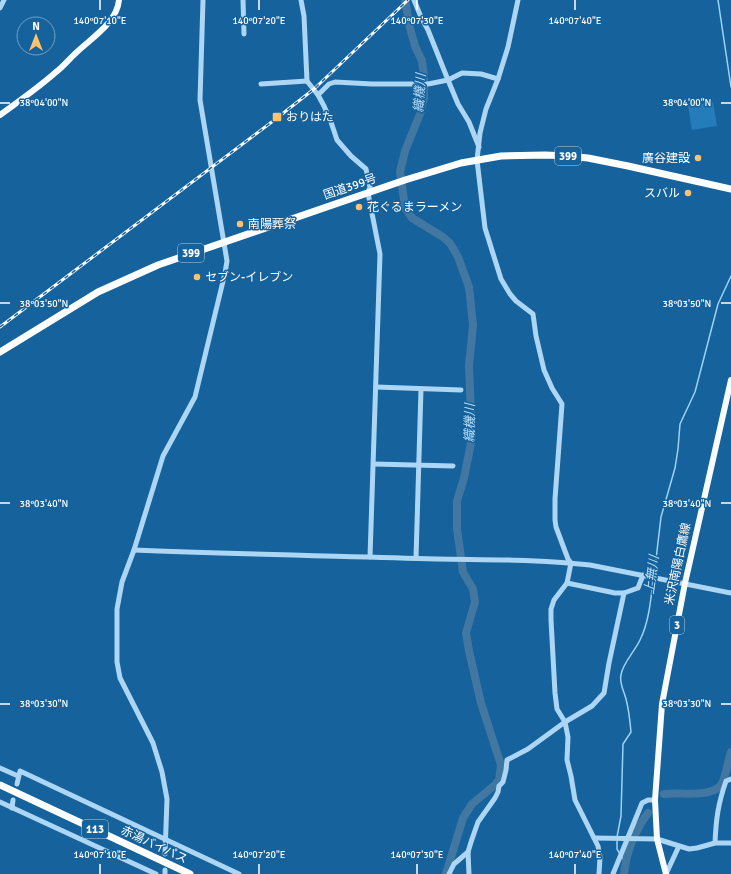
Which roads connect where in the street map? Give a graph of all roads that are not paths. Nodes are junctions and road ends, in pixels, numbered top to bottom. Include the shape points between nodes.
1 (4, 0) edge
2 (119, 0) edge
3 (203, 0) edge
4 (243, 0) edge
5 (301, 0) edge
6 (414, 0) edge
7 (518, 0) edge
8 (0, 8) edge
9 (244, 34) dead end
10 (498, 79) junction
11 (307, 80) junction
12 (448, 80) junction
13 (261, 84) dead end
14 (318, 95) junction
15 (0, 115) edge
16 (479, 148) junction
17 (477, 160) junction
18 (731, 189) edge
19 (368, 193) junction
20 (223, 242) junction
21 (0, 352) edge
22 (731, 380) edge
23 (376, 387) junction
24 (421, 389) junction
25 (461, 390) dead end
26 (729, 395) edge
27 (374, 464) junction
28 (418, 465) junction
29 (453, 466) dead end
30 (134, 550) junction
31 (370, 557) junction
32 (416, 558) junction
33 (571, 563) junction
34 (643, 575) junction
35 (567, 582) junction
36 (685, 583) junction
37 (624, 593) junction
38 (731, 593) edge
39 (565, 722) junction
40 (0, 768) edge
41 (18, 776) junction
42 (731, 779) edge
43 (17, 784) dead end
44 (0, 785) edge
45 (13, 800) dead end
46 (655, 800) junction
47 (0, 802) edge
48 (12, 808) junction
49 (594, 838) junction
50 (629, 839) junction
51 (657, 839) junction
52 (166, 840) junction
53 (714, 843) junction
54 (731, 843) edge
55 (679, 846) junction
56 (468, 852) junction
57 (165, 854) dead end
58 (156, 874) edge
59 (190, 874) edge
60 (239, 874) edge
61 (449, 874) edge
62 (469, 874) edge
63 (599, 874) edge
64 (613, 874) edge
65 (666, 874) edge

1 - 8 street
2 - 15 main road via 114,16 96,35 57,72
3 - 20 street via 200,100
4 - 9 street
5 - 11 street
6 - 12 street
7 - 10 street
10 - 12 street via 481,74 462,73
10 - 16 street via 486,109
11 - 13 street
11 - 14 street
12 - 14 street via 417,85 335,82 329,84
12 - 16 street
14 - 19 street via 337,140 366,169 370,187
16 - 17 street
17 - 18 highway, 国道399号 / 399 via 523,155 588,158
17 - 19 highway, 国道399号 / 399 via 439,169
17 - 33 street via 485,228 501,279 516,301 533,314 544,370 562,404 555,520
19 - 20 highway, 国道399号 / 399
19 - 23 street via 380,254
20 - 21 highway, 国道399号 / 399 via 158,265 98,292
20 - 30 street via 227,261 225,273 198,390 163,456
22 - 26 main road, 米沢南陽白鷹線 / 3
23 - 24 street
23 - 27 street
24 - 25 street
24 - 28 street
26 - 36 main road, 米沢南陽白鷹線 / 3
27 - 28 street
27 - 31 street
28 - 29 street
28 - 32 street
30 - 31 street
30 - 52 street via 118,597 117,662 120,678 153,744 162,772 167,799
31 - 32 street
32 - 33 street
33 - 34 street
33 - 35 street
34 - 36 street
34 - 37 street via 638,588
35 - 37 street
35 - 39 street via 554,600 551,609 555,693 557,709
36 - 38 street
36 - 46 main road, 米沢南陽白鷹線 / 3 via 662,704
37 - 39 street via 604,693 592,706
39 - 49 street via 568,737 567,760 575,800
39 - 56 street via 528,749 507,760 503,782 478,822
40 - 41 street
41 - 43 street
41 - 52 street via 20,771
42 - 53 street via 726,781 717,811
44 - 59 highway, 赤湯バイパス / 113
45 - 48 street
46 - 50 street via 642,803
46 - 51 main road, 米沢南陽白鷹線 / 3
47 - 48 street
48 - 58 street
49 - 50 street
49 - 63 street via 600,857
50 - 51 street
50 - 64 street
51 - 55 street
51 - 65 main road, 米沢南陽白鷹線 / 3
52 - 57 street
52 - 60 street
53 - 54 street
53 - 55 street via 689,849
55 - 65 street
56 - 61 street via 454,864
56 - 62 street

